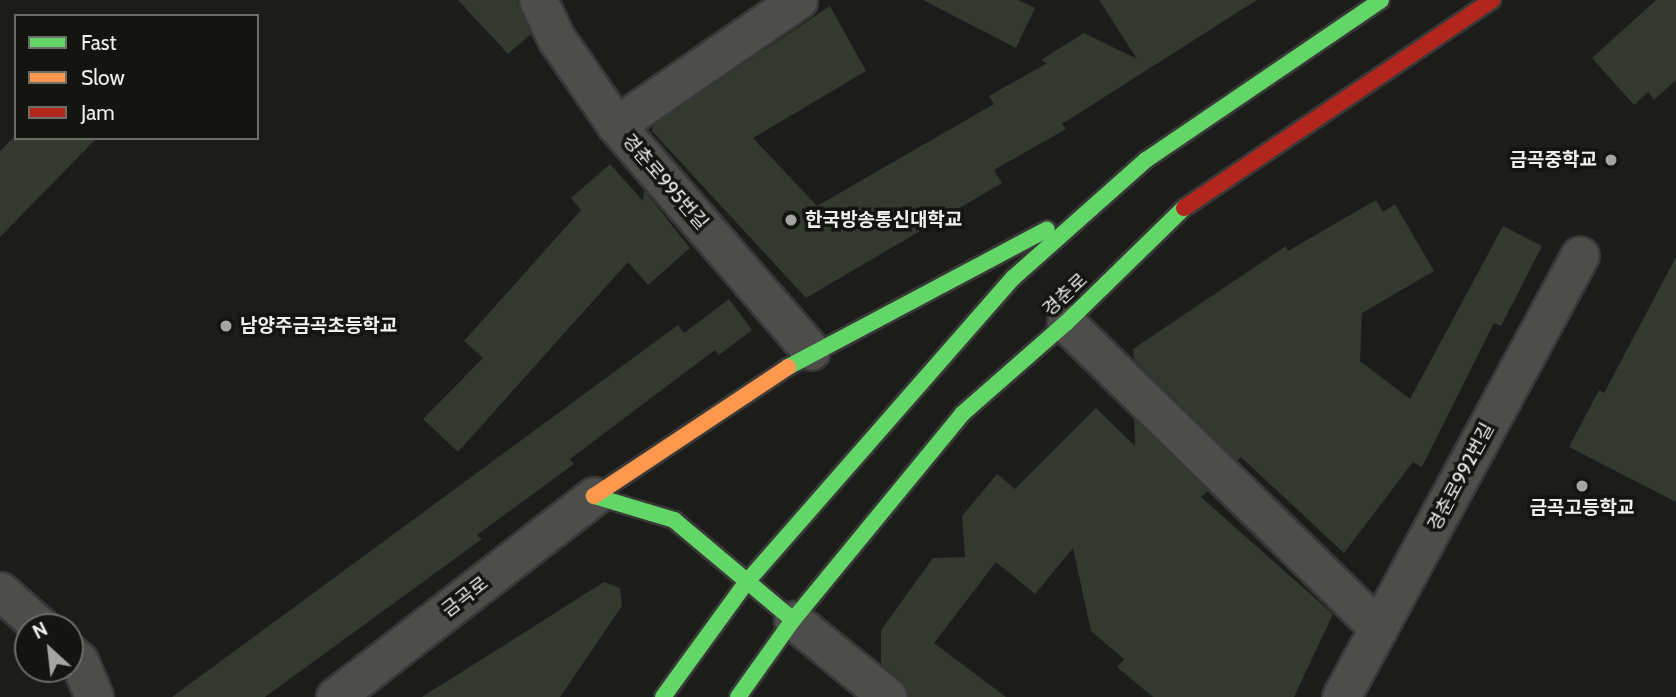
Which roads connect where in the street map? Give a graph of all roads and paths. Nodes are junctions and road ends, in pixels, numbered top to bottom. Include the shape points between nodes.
1 (538, 0) edge
2 (798, 0) edge
3 (1381, 0) edge
4 (1492, 0) edge
5 (616, 125) junction
6 (1095, 204) junction
7 (1580, 255) dead end
8 (1066, 323) junction
9 (811, 351) junction
10 (594, 496) junction
11 (745, 584) junction
12 (0, 591) edge
13 (25, 613) edge
14 (793, 620) junction
15 (1378, 628) junction
16 (84, 673) edge
17 (749, 690) edge
18 (94, 697) edge
19 (335, 697) edge
20 (663, 697) edge
21 (888, 697) edge
22 (1341, 697) edge

1 - 5 street, 경춘로995번길 via 556,38
2 - 5 street
3 - 6 street via 1146,160
4 - 8 street, 경춘로 via 1196,197
5 - 9 street, 경춘로995번길
6 - 9 street
6 - 11 street via 1013,278
7 - 15 street, 경춘로992번길
8 - 14 street, 경춘로 via 962,414
8 - 15 street
9 - 10 street
10 - 11 street via 674,520
10 - 19 street, 금곡로
11 - 14 street
11 - 20 street
12 - 13 street
14 - 17 street, 경춘로
14 - 21 street
15 - 22 street, 경춘로992번길
16 - 18 street

